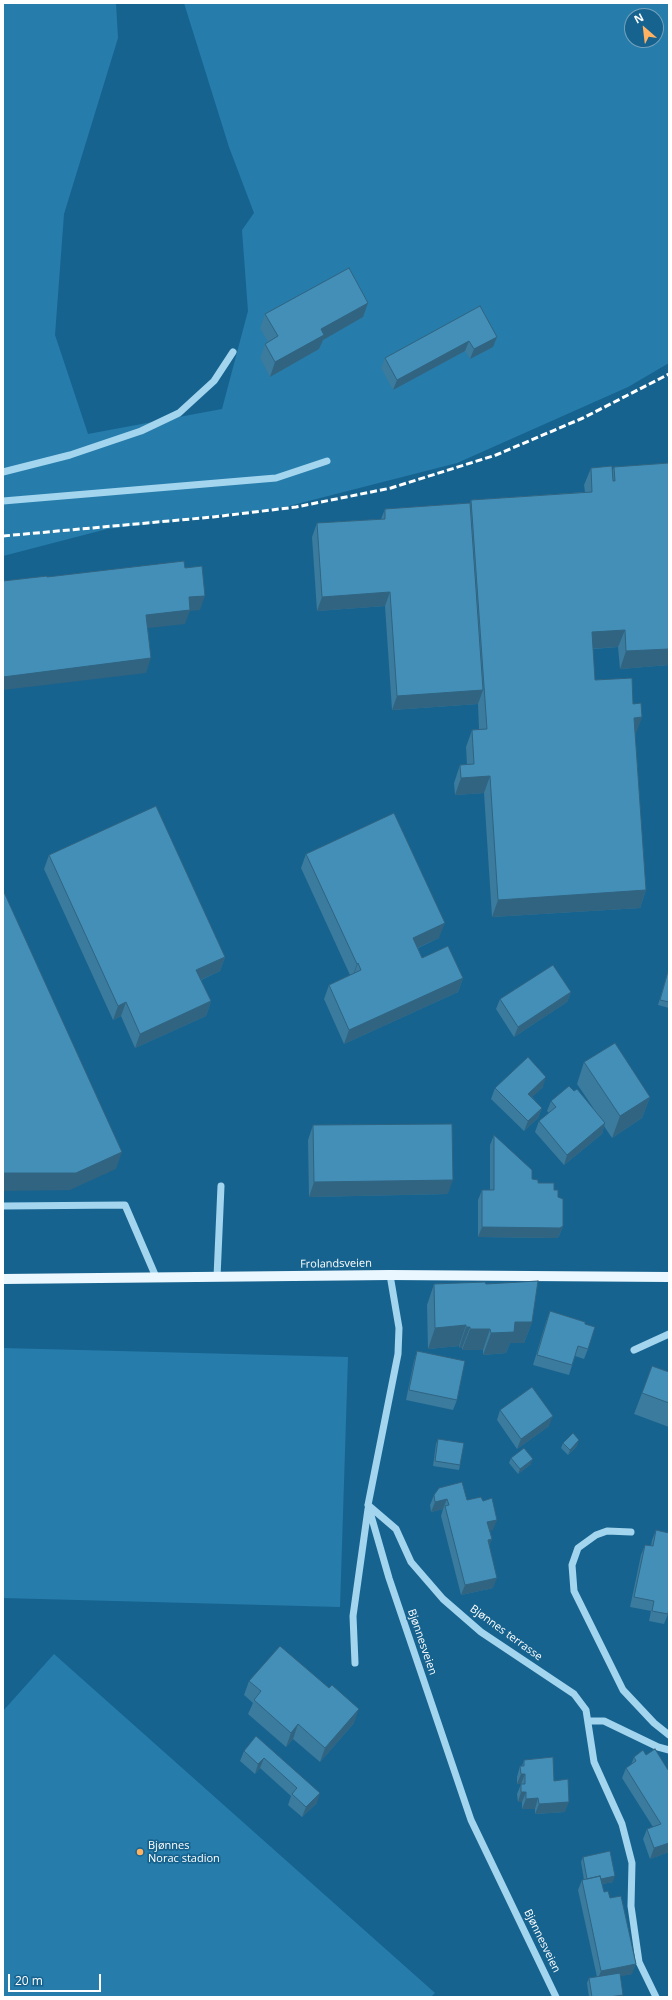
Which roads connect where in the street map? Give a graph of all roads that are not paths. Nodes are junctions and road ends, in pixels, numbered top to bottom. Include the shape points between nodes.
1 (233, 352) dead end
2 (327, 461) dead end
3 (3, 472) edge
4 (3, 501) edge
5 (221, 1186) dead end
6 (3, 1206) edge
7 (390, 1275) junction
8 (668, 1275) edge
9 (156, 1277) junction
10 (218, 1277) junction
11 (3, 1278) edge
12 (669, 1334) edge
13 (634, 1350) dead end
14 (368, 1505) junction
15 (631, 1532) dead end
16 (355, 1663) dead end
17 (588, 1721) junction
18 (669, 1735) edge
19 (669, 1750) edge
20 (556, 1997) edge
21 (656, 1997) edge

1 - 3 street via 214,381 179,414 142,432 70,455
2 - 4 street via 276,478
5 - 10 street
6 - 9 street via 125,1205
7 - 8 main road, Frolandsveien
7 - 10 main road, Frolandsveien
7 - 14 street, Bjønnesveien via 398,1322 398,1354
9 - 10 main road, Frolandsveien
9 - 11 main road, Frolandsveien
12 - 13 street
14 - 16 street via 353,1616
14 - 17 street, Bjønnes terrasse via 396,1529 411,1562 443,1599 481,1632 574,1694 586,1710
14 - 20 street, Bjønnesveien via 388,1578 472,1820
15 - 18 street via 607,1531 596,1535 578,1548 572,1565 574,1591 623,1690
17 - 19 street via 604,1721
17 - 21 street, Bjønnes terrasse via 594,1762 622,1824 632,1863 631,1906 639,1962

